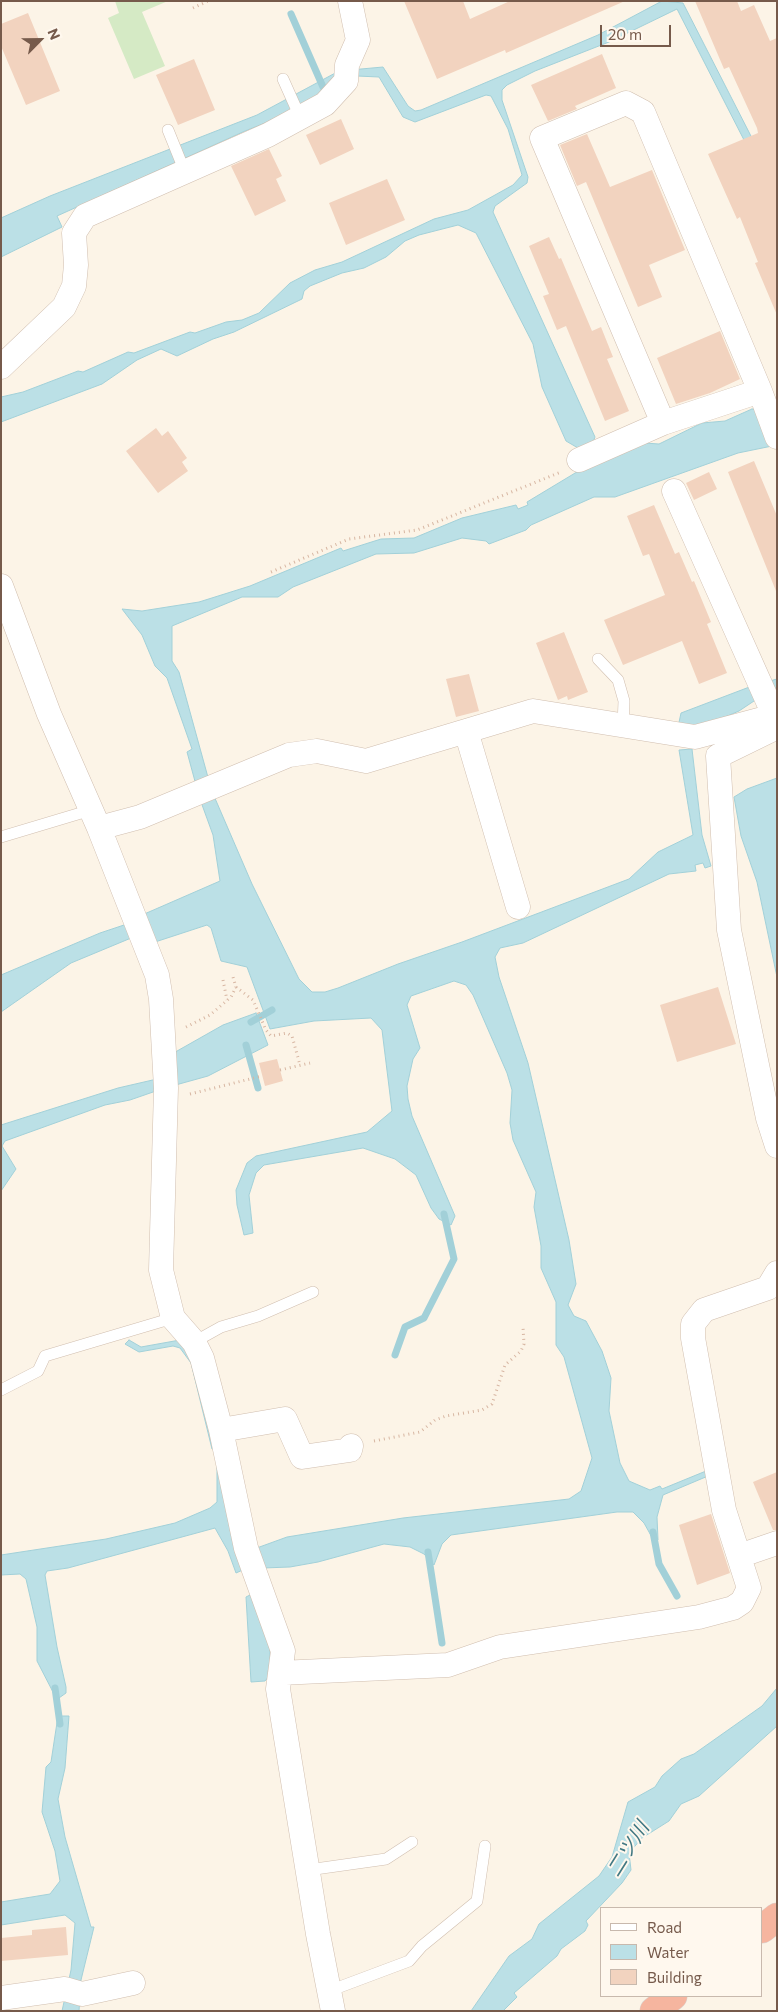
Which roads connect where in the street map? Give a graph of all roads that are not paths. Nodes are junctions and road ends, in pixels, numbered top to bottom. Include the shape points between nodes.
1 (350, 1) edge
2 (283, 79) dead end
3 (296, 108) junction
4 (168, 130) dead end
5 (181, 162) junction
6 (1, 367) edge
7 (762, 398) junction
8 (663, 423) junction
9 (777, 437) edge
10 (589, 455) road end
11 (674, 491) dead end
12 (1, 586) edge
13 (598, 660) dead end
14 (774, 715) edge
15 (623, 726) junction
16 (466, 731) junction
17 (95, 819) junction
18 (1, 837) edge
19 (518, 907) dead end
20 (777, 1146) edge
21 (777, 1273) edge
22 (313, 1292) dead end
23 (173, 1318) junction
24 (194, 1342) junction
25 (1, 1390) edge
26 (221, 1430) junction
27 (351, 1446) road end
28 (777, 1543) edge
29 (739, 1556) junction
30 (280, 1673) junction
31 (412, 1842) dead end
32 (485, 1846) dead end
33 (308, 1870) junction
34 (777, 1917) edge
35 (763, 1928) edge
36 (133, 1983) dead end
37 (672, 1997) edge
38 (1, 1998) edge
39 (331, 2001) edge
40 (654, 2011) edge

1 - 3 street via 358,40 347,73 325,104
2 - 3 lane
3 - 5 street via 268,135
4 - 5 lane
5 - 6 street via 85,216 74,233 74,286 64,307
7 - 8 street
7 - 8 street via 643,112 626,103 542,138
7 - 9 street
8 - 10 street
11 - 14 street
12 - 17 street via 49,714
13 - 15 lane via 618,680 624,701
14 - 15 street via 686,736
14 - 20 street via 718,756 729,930 768,1118
15 - 16 street via 533,711
16 - 17 street via 366,761 317,751 289,755 140,817
16 - 19 street
17 - 18 lane
17 - 23 street via 157,975 161,999 169,1090 161,1270
21 - 29 street via 768,1288 704,1310 693,1324 724,1510
22 - 24 lane
23 - 24 street
23 - 25 lane via 45,1356 38,1371
24 - 26 street via 202,1358
26 - 27 street via 285,1419 302,1457 350,1450
26 - 30 street via 246,1548 283,1651
28 - 29 street
29 - 30 street via 749,1588 742,1602 733,1608 699,1617 500,1647 448,1664
30 - 33 street via 278,1689
31 - 33 lane via 386,1859
32 - 39 lane via 477,1901 422,1946 409,1962
33 - 39 street
34 - 35 highway
36 - 38 street
37 - 40 highway

